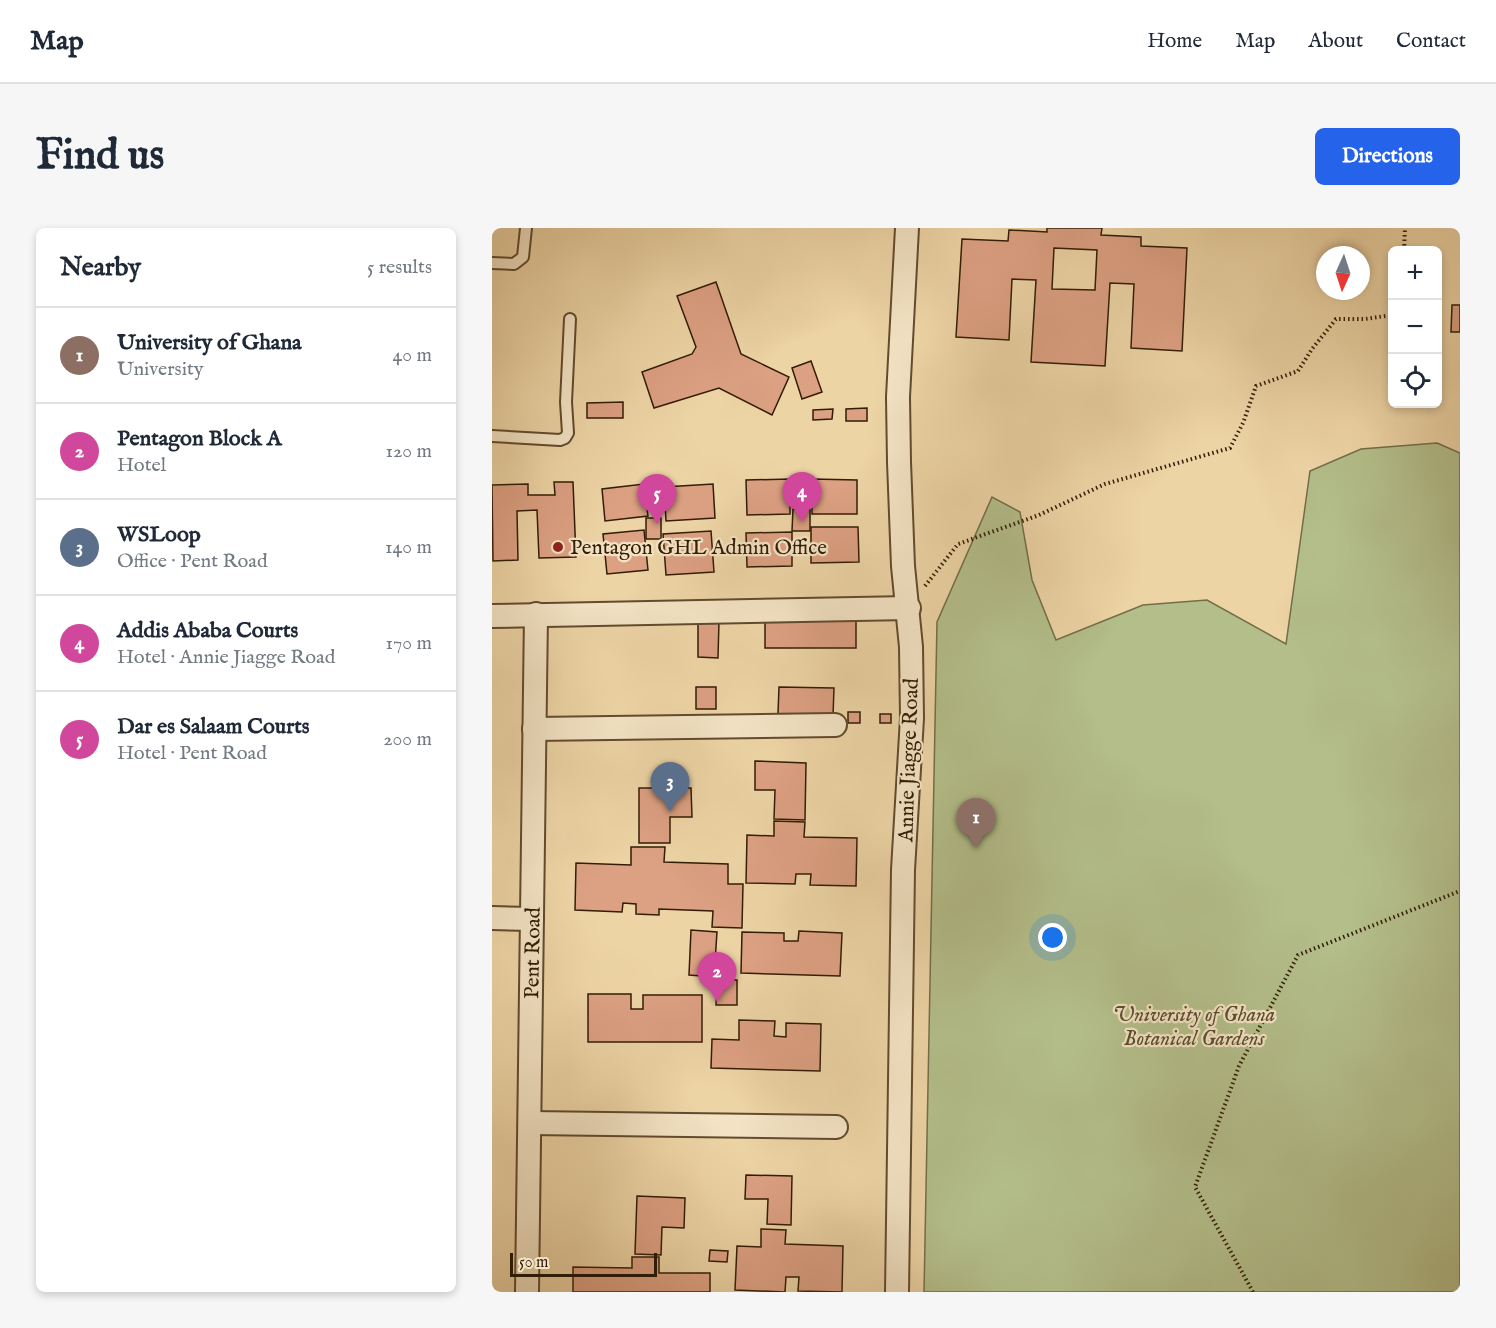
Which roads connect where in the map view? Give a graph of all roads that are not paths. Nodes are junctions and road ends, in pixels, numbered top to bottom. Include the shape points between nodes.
1 (526, 228) edge
2 (907, 228) edge
3 (492, 263) edge
4 (570, 319) dead end
5 (492, 436) edge
6 (909, 608) junction
7 (536, 614) junction
8 (492, 616) edge
9 (835, 725) dead end
10 (534, 729) junction
11 (492, 918) edge
12 (532, 919) junction
13 (530, 1123) junction
14 (836, 1127) dead end
15 (527, 1292) edge
16 (897, 1292) edge

1 - 3 lane via 523,257 514,264
2 - 6 street, Annie Jiagge Road via 898,408 903,566
4 - 5 lane via 565,438
6 - 7 street
6 - 16 street, Annie Jiagge Road via 912,718 903,870
7 - 8 street
7 - 10 street, Pent Road
9 - 10 street
10 - 12 street, Pent Road
11 - 12 street
12 - 13 street, Pent Road
13 - 14 street
13 - 15 street, Pent Road

